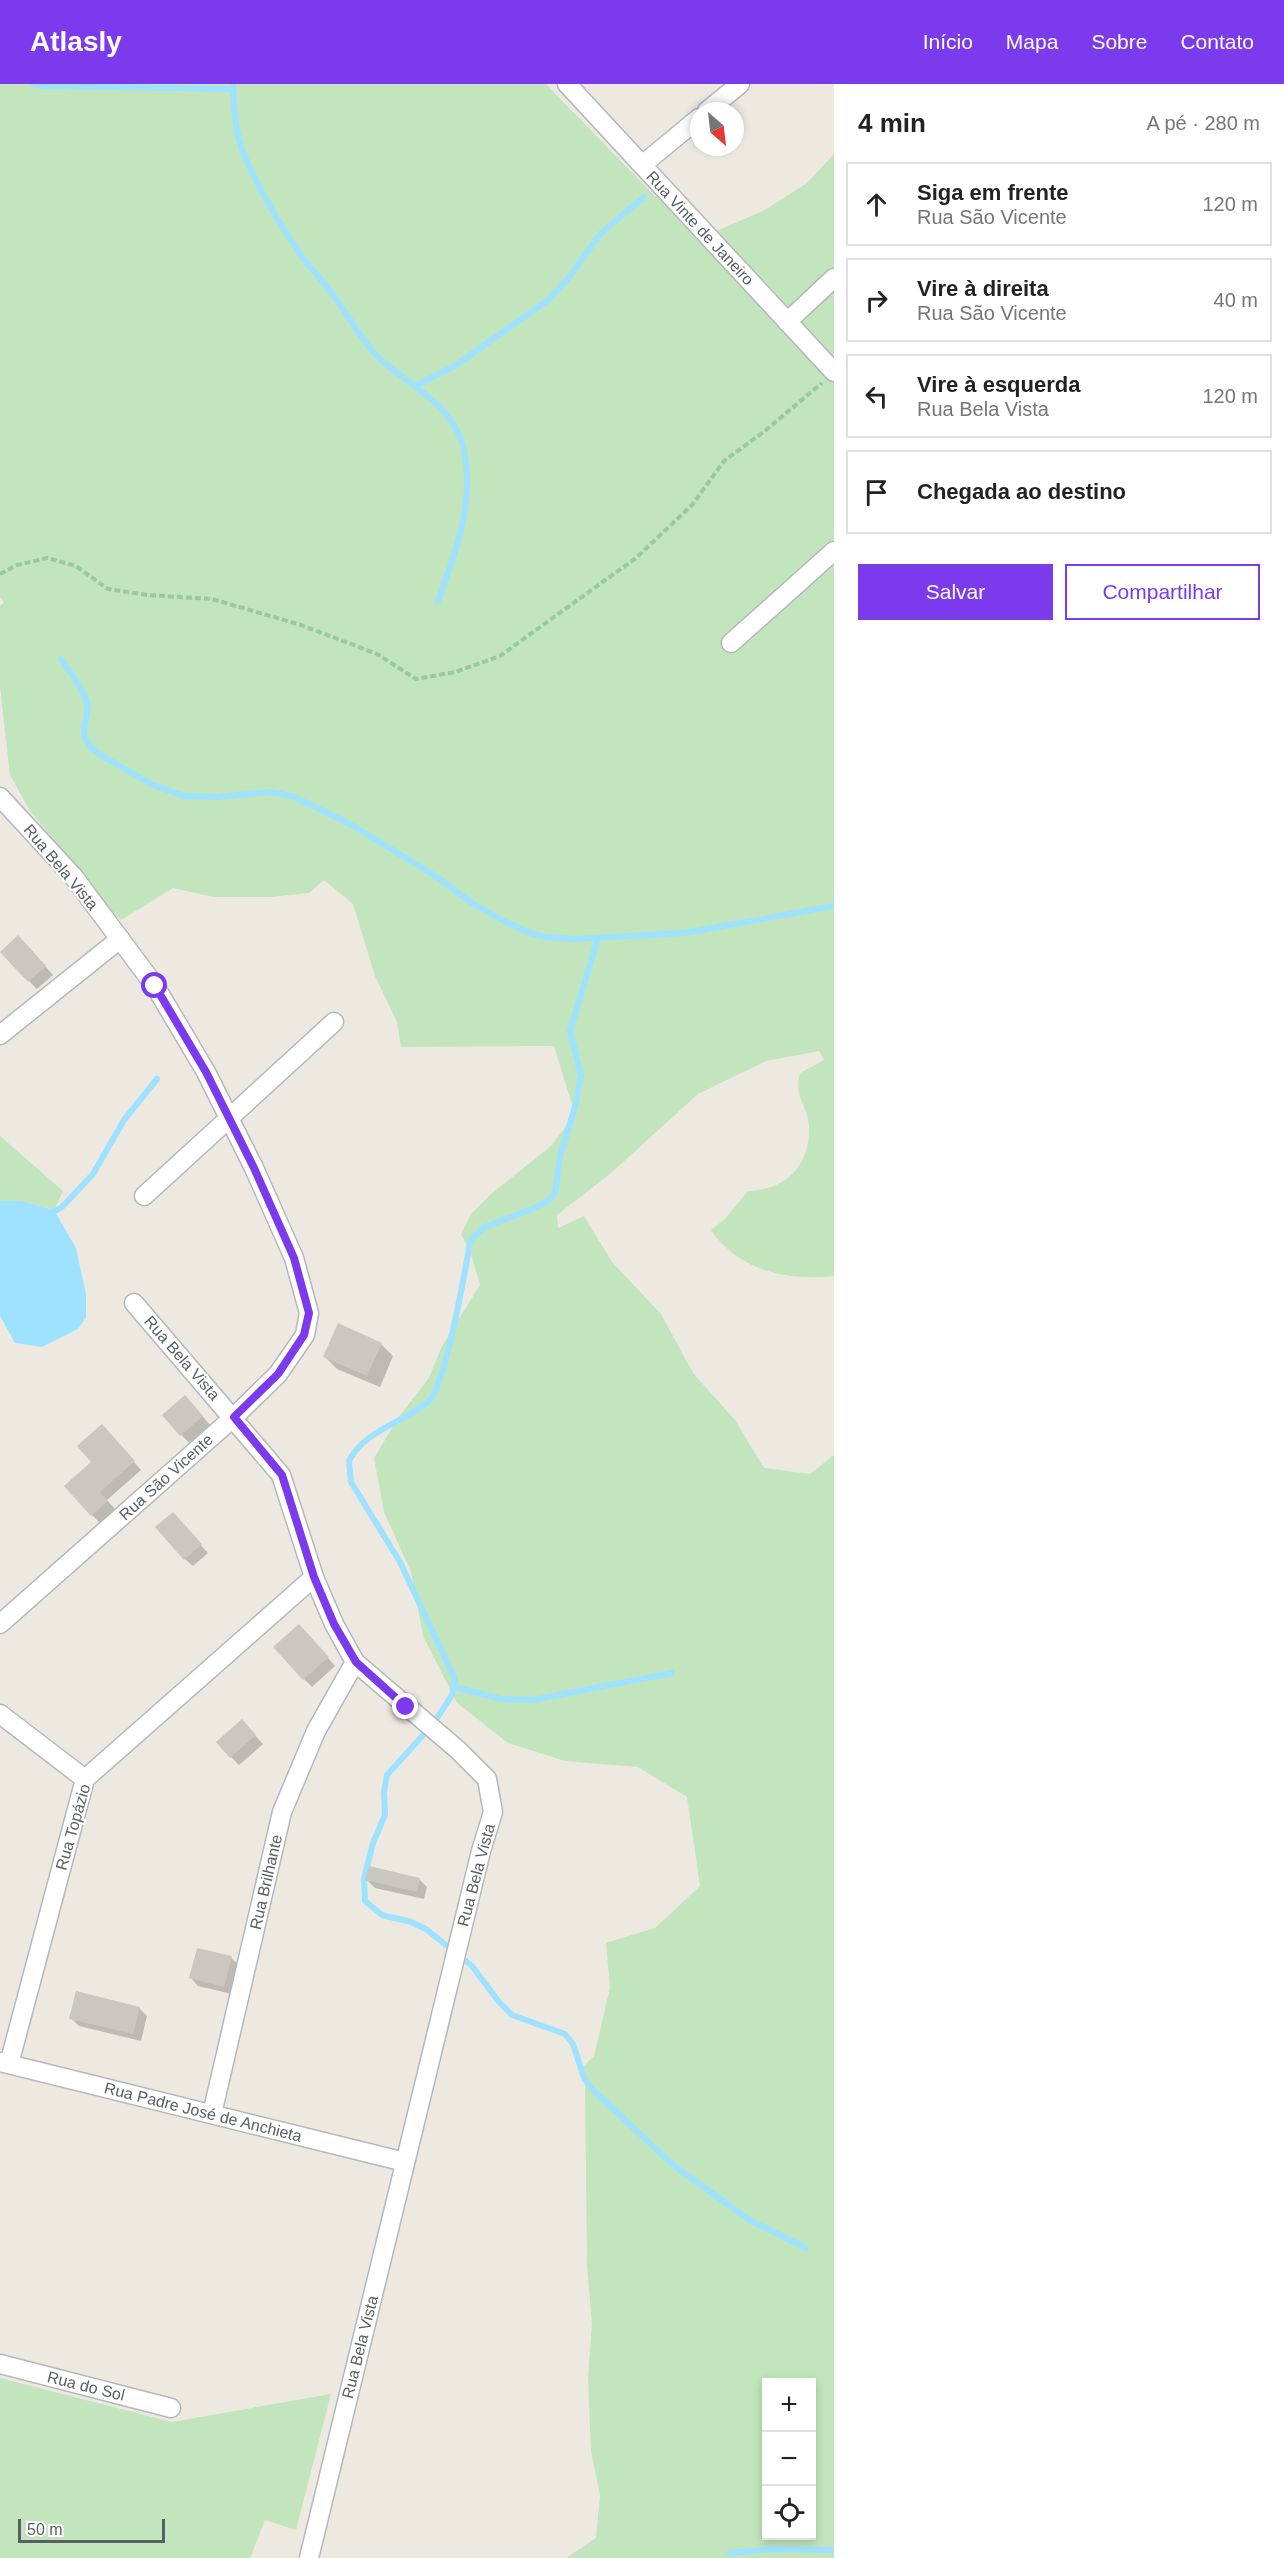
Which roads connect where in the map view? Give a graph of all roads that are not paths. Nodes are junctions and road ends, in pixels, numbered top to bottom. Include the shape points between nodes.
1 (567, 84) edge
2 (740, 84) edge
3 (718, 102) edge
4 (690, 125) edge
5 (642, 165) junction
6 (834, 278) edge
7 (787, 321) junction
8 (834, 372) edge
9 (834, 551) edge
10 (731, 643) dead end
11 (0, 797) edge
12 (120, 939) junction
13 (334, 1022) dead end
14 (0, 1035) edge
15 (230, 1117) junction
16 (144, 1196) dead end
17 (134, 1303) dead end
18 (234, 1417) junction
19 (314, 1577) junction
20 (0, 1624) edge
21 (356, 1662) junction
22 (0, 1714) edge
23 (85, 1779) junction
24 (5, 2063) edge
25 (212, 2114) junction
26 (405, 2162) junction
27 (0, 2364) edge
28 (171, 2408) dead end
29 (309, 2558) edge

1 - 5 street, Rua Vinte de Janeiro
2 - 3 street
4 - 5 street
5 - 7 street, Rua Vinte de Janeiro
6 - 7 street
7 - 8 street, Rua Vinte de Janeiro
9 - 10 street
11 - 12 street, Rua Bela Vista via 73,876
12 - 14 street
12 - 15 street, Rua São Vicente via 155,986
13 - 15 street
15 - 16 street
15 - 18 street, Rua São Vicente via 294,1258 309,1313 304,1335 278,1374
17 - 18 street, Rua Bela Vista
18 - 19 street, Rua Bela Vista via 282,1475
18 - 20 street, Rua São Vicente
19 - 21 street, Rua Bela Vista
19 - 23 street, Rua Topázio
21 - 25 street, Rua Brilhante via 315,1731 282,1812
21 - 26 street, Rua Bela Vista via 487,1779 493,1812
22 - 23 street
23 - 24 street, Rua Topázio
24 - 25 street, Rua Padre José de Anchieta
25 - 26 street, Rua Padre José de Anchieta
26 - 29 street, Rua Bela Vista
27 - 28 street, Rua do Sol

